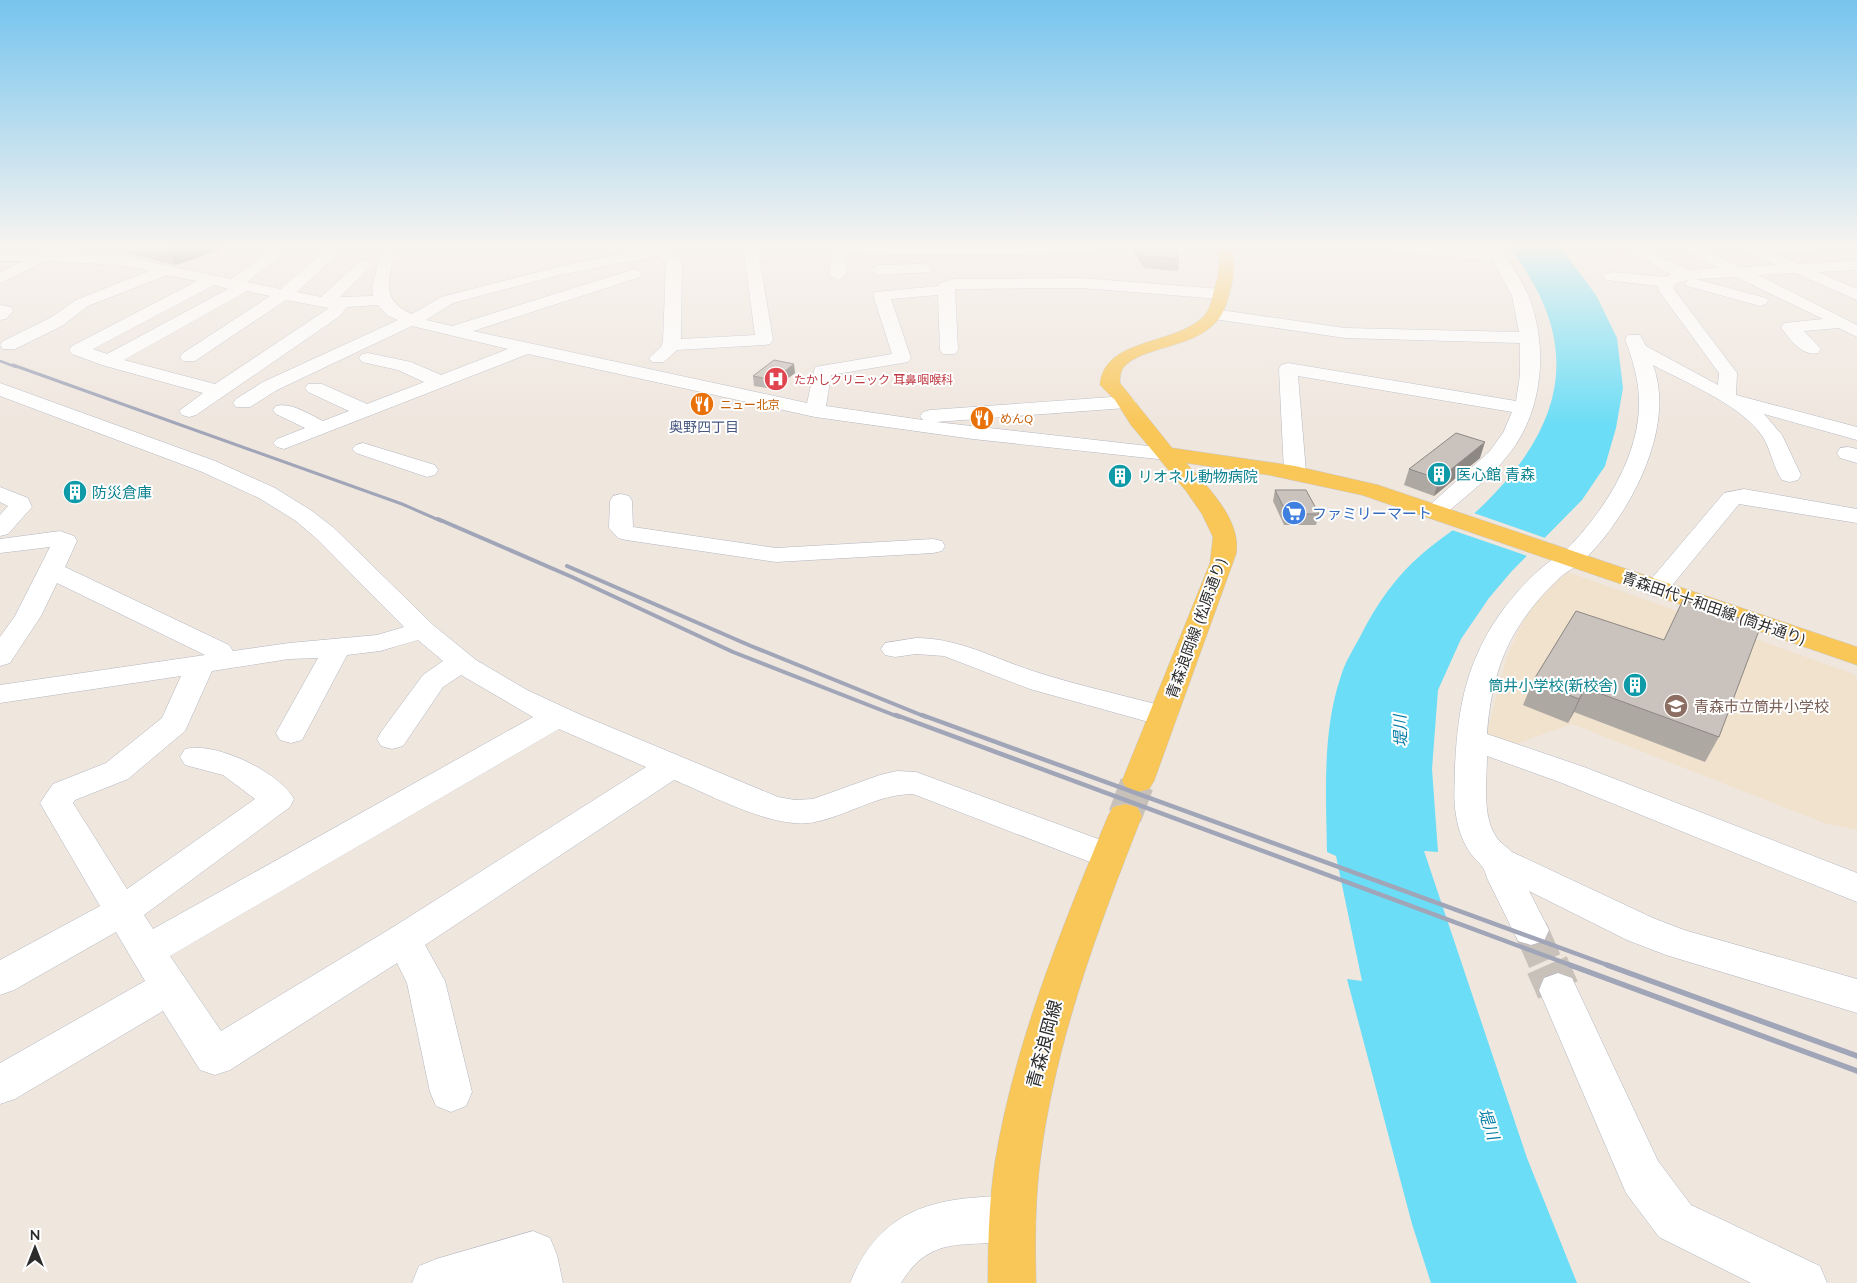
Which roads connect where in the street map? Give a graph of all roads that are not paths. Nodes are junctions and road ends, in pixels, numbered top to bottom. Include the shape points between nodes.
1 (79, 305) edge
2 (164, 305) edge
3 (205, 305) edge
4 (268, 305) edge
5 (333, 305) edge
6 (387, 305) edge
7 (439, 305) edge
8 (537, 305) edge
9 (672, 305) edge
10 (759, 305) edge
11 (884, 305) edge
12 (947, 305) edge
13 (1217, 305) edge
14 (1222, 305) edge
15 (1524, 305) edge
16 (1678, 305) edge
17 (1809, 305) edge
18 (0, 310) edge
19 (0, 315) edge
20 (411, 321) junction
21 (1853, 326) edge
22 (451, 332) junction
23 (1528, 338) junction
24 (9, 345) dead end
25 (671, 345) junction
26 (525, 349) junction
27 (1812, 349) dead end
28 (949, 350) dead end
29 (189, 356) dead end
30 (368, 358) dead end
31 (108, 360) junction
32 (637, 373) junction
33 (441, 382) junction
34 (315, 388) dead end
35 (0, 390) edge
36 (218, 391) junction
37 (1726, 398) junction
38 (1126, 402) junction
39 (242, 403) dead end
40 (1522, 408) junction
41 (283, 410) dead end
42 (188, 411) dead end
43 (366, 411) junction
44 (815, 411) junction
45 (921, 426) junction
46 (322, 428) junction
47 (284, 442) dead end
48 (1854, 448) edge
49 (363, 449) dead end
50 (1167, 454) junction
51 (427, 470) dead end
52 (1295, 472) junction
53 (1790, 475) dead end
54 (0, 494) edge
55 (621, 501) dead end
56 (1439, 512) junction
57 (1857, 516) edge
58 (0, 529) edge
59 (0, 546) edge
60 (933, 546) dead end
61 (1566, 557) junction
62 (51, 570) junction
63 (1656, 589) junction
64 (423, 630) junction
65 (337, 648) junction
66 (895, 649) dead end
67 (1857, 656) edge
68 (0, 657) edge
69 (213, 662) junction
70 (460, 662) junction
71 (0, 694) edge
72 (559, 716) junction
73 (1163, 716) junction
74 (291, 733) dead end
75 (392, 739) dead end
76 (1472, 740) junction
77 (196, 757) dead end
78 (672, 766) junction
79 (1131, 799) joint
80 (1108, 856) junction
81 (1500, 861) junction
82 (1857, 888) edge
83 (122, 912) junction
84 (1531, 930) tunnel mouth
85 (403, 940) junction
86 (148, 950) junction
87 (0, 979) edge
88 (169, 987) junction
89 (1558, 990) tunnel mouth
90 (1857, 996) edge
91 (0, 1085) edge
92 (451, 1092) dead end
93 (1010, 1219) junction
94 (1786, 1279) edge
95 (436, 1283) edge
96 (539, 1283) edge
97 (874, 1283) edge
98 (1012, 1283) edge

1 - 24 street via 50,326
2 - 31 street via 78,350
3 - 31 street
4 - 29 street
5 - 36 street via 334,312
6 - 20 street
7 - 20 street
8 - 22 street
9 - 25 street
10 - 25 street via 764,340
11 - 44 street via 902,358 822,371
12 - 28 street
13 - 38 main road, 青森浪岡線 (松原通り) via 1208,321 1178,339 1117,363 1110,385
14 - 23 street via 1344,333
15 - 23 street
16 - 37 street via 1728,373
17 - 21 street
18 - 19 street via 5,311
20 - 22 street
20 - 39 street via 270,386
21 - 27 street via 1790,327
22 - 26 street
23 - 40 street via 1529,384
25 - 32 street via 668,351
26 - 32 street
26 - 33 street
30 - 33 street via 404,366
31 - 36 street
32 - 44 street
33 - 43 street
34 - 43 street
35 - 64 street via 258,487 318,527
36 - 42 street
37 - 48 street via 1817,422
37 - 53 street via 1766,427
37 - 61 street via 1636,345 1645,379 1647,424 1635,470 1621,498 1597,530
38 - 45 street via 933,414
38 - 50 main road, 青森浪岡線 (松原通り) via 1137,420
40 - 52 street via 1288,369
40 - 56 street via 1516,429 1505,446
41 - 46 street
43 - 46 street
44 - 45 street
45 - 50 street
46 - 47 street
49 - 51 street
50 - 52 main road, 青森田代十和田線 (筒井通り)
50 - 73 main road, 青森浪岡線 (松原通り) via 1216,517 1226,545
52 - 56 main road, 青森田代十和田線 (筒井通り) via 1370,490
54 - 58 street via 20,503 20,507
55 - 60 street via 621,528 626,532 761,554
56 - 61 main road, 青森田代十和田線 (筒井通り)
57 - 63 street via 1744,496 1732,498
59 - 62 street via 60,538 65,541
61 - 63 main road, 青森田代十和田線 (筒井通り)
61 - 76 street via 1502,630 1491,651 1477,694
62 - 68 street via 28,616
62 - 69 street via 219,651
63 - 67 main road, 青森田代十和田線 (筒井通り)
64 - 65 street via 380,642
64 - 70 street
65 - 69 street
65 - 74 street
66 - 73 street via 926,644 957,649 1020,676
69 - 71 street
69 - 83 street via 174,724 117,771 64,792 56,803
70 - 72 street
70 - 75 street via 433,681
72 - 78 street
72 - 86 street
73 - 79 main road, 青森浪岡線 (松原通り)
76 - 81 street via 1470,786 1476,828 1482,842
76 - 82 street via 1573,776
77 - 83 street via 234,767 278,798
78 - 80 street via 776,809 797,813 833,807 873,787 892,782 916,783
78 - 85 street
79 - 80 main road, 青森浪岡線
80 - 93 main road, 青森浪岡線 via 1072,948 1050,1017 1031,1091
81 - 84 street
81 - 90 street via 1640,929 1679,944
83 - 86 street
83 - 87 street
85 - 88 street via 216,1057
85 - 92 street via 426,981
86 - 88 street
88 - 91 street
89 - 94 street via 1642,1177 1675,1221
93 - 97 street via 939,1224 917,1232 900,1246
93 - 98 main road, 青森浪岡線
95 - 96 street via 533,1255

